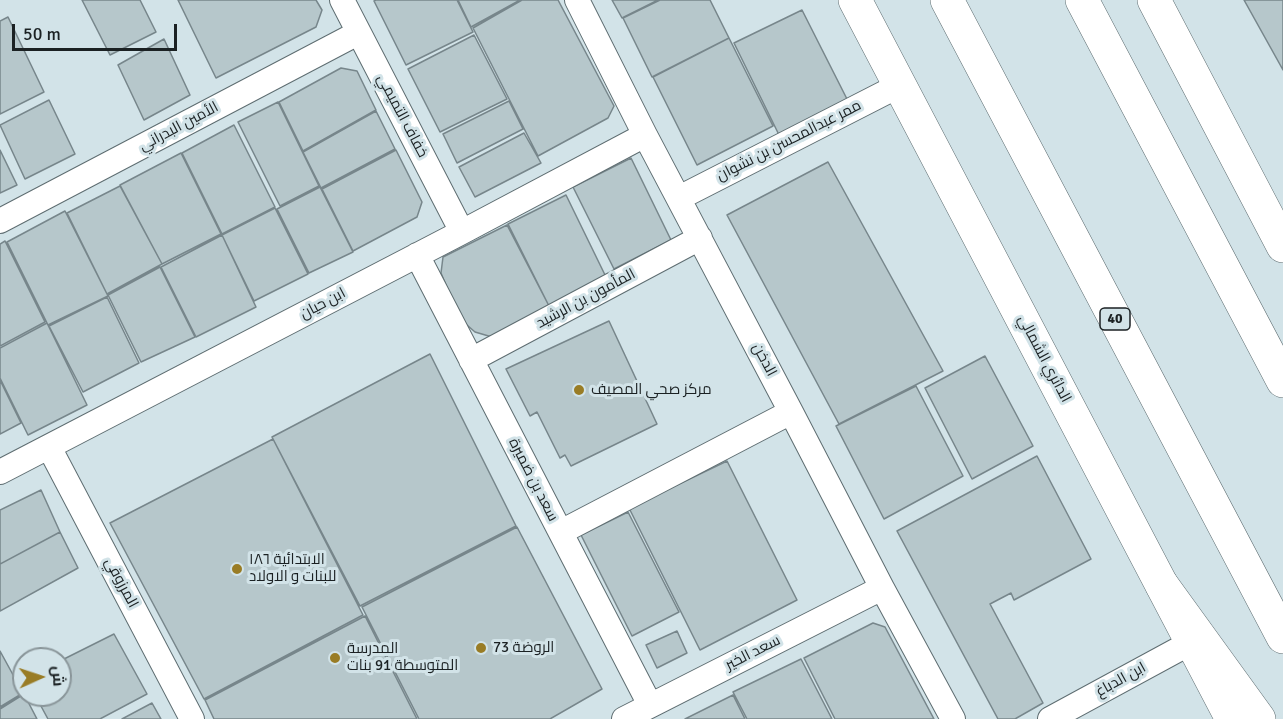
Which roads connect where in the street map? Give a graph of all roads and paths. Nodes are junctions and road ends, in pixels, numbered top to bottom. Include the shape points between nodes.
1 (342, 0) edge
2 (577, 0) edge
3 (855, 0) edge
4 (947, 0) edge
5 (1082, 0) edge
6 (1154, 0) edge
7 (358, 33) junction
8 (900, 85) junction
9 (645, 135) junction
10 (679, 198) junction
11 (0, 221) edge
12 (462, 232) junction
13 (700, 238) junction
14 (1283, 246) edge
15 (417, 255) junction
16 (471, 360) junction
17 (1283, 381) edge
18 (791, 412) junction
19 (49, 447) junction
20 (0, 472) edge
21 (561, 532) junction
22 (1162, 585) junction
23 (882, 588) junction
24 (1283, 637) edge
25 (1191, 642) junction
26 (650, 705) junction
27 (192, 719) edge
28 (624, 719) edge
29 (953, 719) edge
30 (1050, 719) edge
31 (1232, 719) edge
32 (1258, 719) edge

1 - 7 street, خفاف التميمي
2 - 9 street, الدخن
3 - 8 main road, الدائري الشمالي
4 - 24 main road, 40
5 - 17 main road
6 - 14 main road
7 - 11 street, الأمين البدراني
7 - 12 street, خفاف التميمي
8 - 10 street, ممر عبدالمحسن بن نشوان
8 - 22 main road, الدائري الشمالي
9 - 10 street, الدخن
9 - 12 street, ابن حيان
10 - 13 street, الدخن
12 - 15 street, ابن حيان
13 - 16 street, المأمون بن الرشيد
13 - 18 street, الدخن
15 - 16 street, سعد بن ضميرة
15 - 19 street, ابن حيان
16 - 21 street, سعد بن ضميرة
18 - 21 street
18 - 23 street, الدخن
19 - 20 street, ابن حيان
19 - 27 street, المرزوقي
21 - 26 street, سعد بن ضميرة
22 - 25 main road, الدائري الشمالي
22 - 32 main road
23 - 26 street, سعد الخير
23 - 29 street, الدخن
25 - 30 street, ابن الدباغ
25 - 31 main road, الدائري الشمالي
26 - 28 street, سعد الخير

